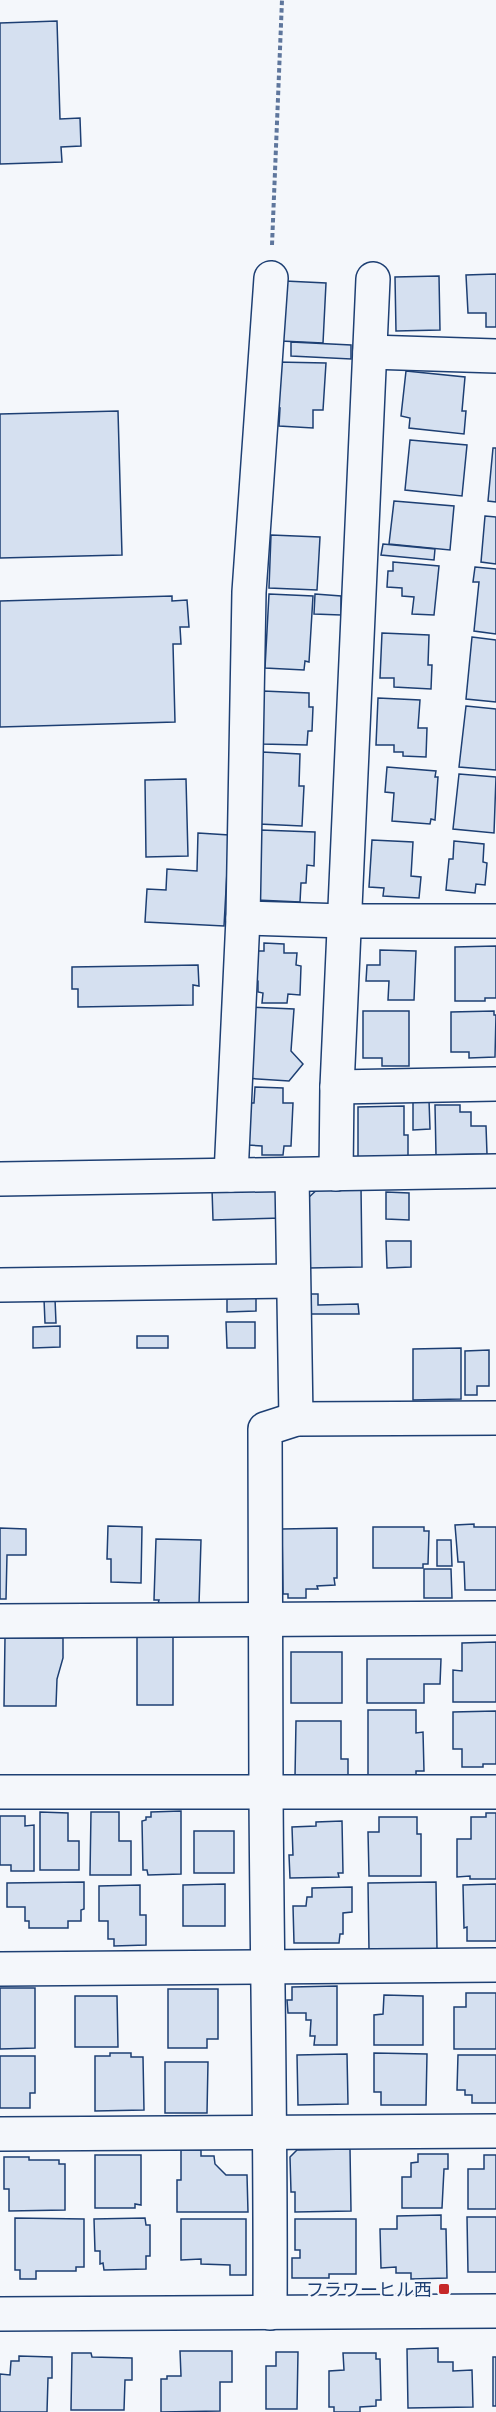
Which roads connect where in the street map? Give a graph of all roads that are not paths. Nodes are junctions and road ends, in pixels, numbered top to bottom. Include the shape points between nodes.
1 (271, 278) road end
2 (373, 279) dead end
3 (370, 352) junction
4 (496, 356) edge
5 (243, 918) junction
6 (345, 921) junction
7 (496, 921) edge
8 (496, 1084) edge
9 (337, 1087) junction
10 (496, 1172) edge
11 (336, 1174) junction
12 (231, 1175) junction
13 (292, 1175) junction
14 (0, 1179) edge
15 (293, 1281) junction
16 (0, 1285) edge
17 (496, 1418) edge
18 (296, 1419) junction
19 (496, 1618) edge
20 (267, 1620) junction
21 (0, 1621) edge
22 (0, 1792) edge
23 (266, 1792) junction
24 (496, 1792) edge
25 (496, 1965) edge
26 (268, 1966) junction
27 (0, 1969) edge
28 (496, 2131) edge
29 (271, 2132) junction
30 (0, 2134) edge
31 (496, 2311) edge
32 (270, 2313) junction
33 (0, 2314) edge

1 - 5 street via 249,592
2 - 3 street
3 - 4 street
3 - 6 street
5 - 6 street
5 - 12 street
6 - 7 street
6 - 9 street
8 - 9 street
9 - 11 street
10 - 11 street
11 - 13 street
12 - 13 street
12 - 14 street
13 - 15 street
15 - 16 street
15 - 18 street
17 - 18 street
18 - 20 street via 265,1429
19 - 20 street
20 - 21 street
20 - 23 street
22 - 23 street
23 - 24 street
23 - 26 street
25 - 26 street
26 - 27 street
26 - 29 street
28 - 29 street
29 - 30 street
29 - 32 street
31 - 32 street
32 - 33 street

